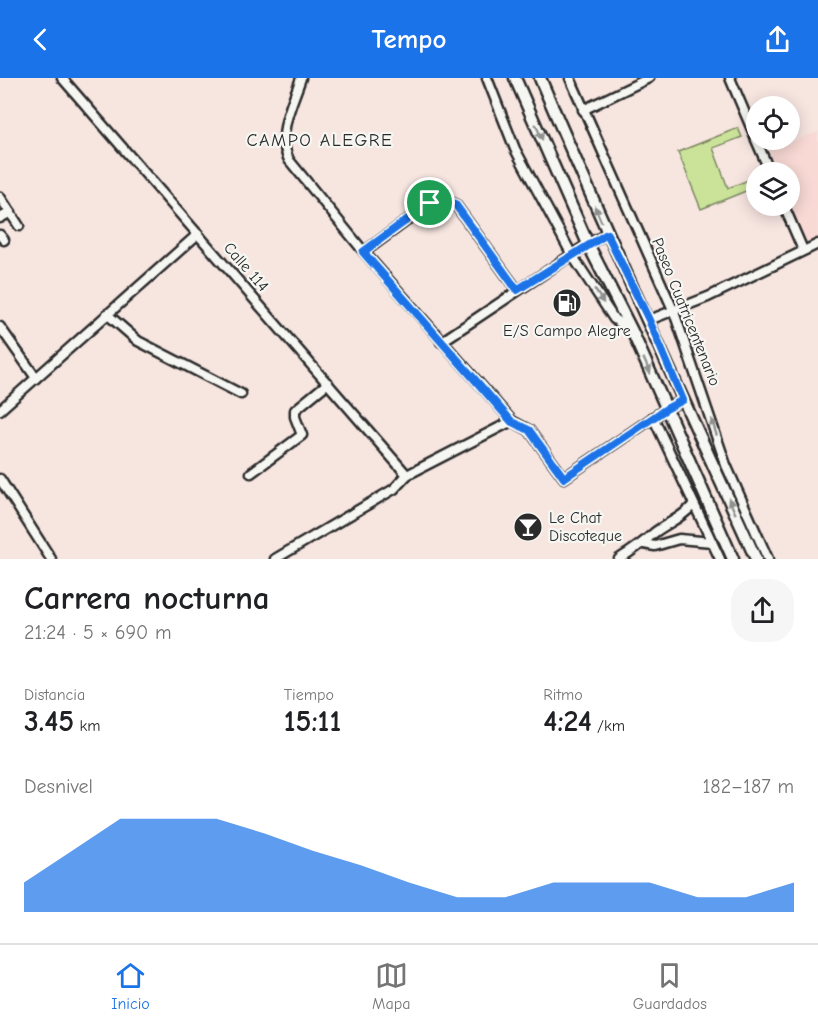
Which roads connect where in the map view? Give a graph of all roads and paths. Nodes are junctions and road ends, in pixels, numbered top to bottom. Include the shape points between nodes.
1 (62, 78) edge
2 (301, 78) edge
3 (487, 78) edge
4 (516, 78) edge
5 (540, 78) edge
6 (570, 78) edge
7 (649, 78) edge
8 (730, 78) edge
9 (583, 110) junction
10 (746, 116) edge
11 (0, 197) edge
12 (11, 212) junction
13 (788, 216) edge
14 (0, 218) edge
15 (19, 226) dead end
16 (198, 234) junction
17 (607, 234) junction
18 (588, 244) junction
19 (818, 244) edge
20 (803, 250) junction
21 (363, 252) junction
22 (572, 255) junction
23 (517, 290) junction
24 (674, 312) junction
25 (107, 314) junction
26 (649, 320) junction
27 (0, 327) edge
28 (632, 331) junction
29 (441, 342) junction
30 (36, 378) junction
31 (328, 383) junction
32 (241, 394) dead end
33 (683, 400) junction
34 (666, 409) junction
35 (0, 410) edge
36 (653, 417) junction
37 (512, 422) junction
38 (251, 473) dead end
39 (407, 475) junction
40 (0, 479) edge
41 (693, 505) junction
42 (712, 542) junction
43 (644, 544) junction
44 (51, 559) edge
45 (275, 559) edge
46 (619, 559) edge
47 (720, 559) edge
48 (734, 559) edge
49 (756, 559) edge
50 (768, 559) edge

1 - 16 street, Calle 114
2 - 21 street via 285,123 284,151 295,170
3 - 22 street via 515,149
4 -> 18 street
17 -> 5 street
6 - 9 street, Paseo Cuatricentenario
7 - 9 street
8 - 10 street
9 - 24 street, Paseo Cuatricentenario
11 - 12 street
12 - 14 street
12 - 15 street
13 - 20 street
16 - 25 street
16 - 31 street, Calle 114
17 - 18 street
17 - 26 street
18 - 22 street
18 - 28 street
19 - 20 street
20 - 24 street
21 - 23 street via 430,203 444,200 455,204
21 - 29 street
22 - 23 street
22 -> 28 street via 614,319
23 - 29 street
24 - 26 street
50 -> 24 street, Paseo Cuatricentenario via 726,465
25 - 30 street
25 - 32 street via 138,341
26 - 33 street
27 - 30 street
28 -> 34 street
29 - 37 street
30 - 35 street
31 - 38 street via 295,410 302,435
31 - 39 street, Calle 114
33 - 34 street
49 -> 33 street
34 - 36 street
34 - 48 street
36 - 37 street via 564,478 529,430
36 - 41 street
37 - 39 street
39 - 45 street via 394,489
40 - 44 street
41 - 42 street
41 - 43 street
42 - 43 street via 679,539 655,546
42 - 47 street
43 - 46 street

